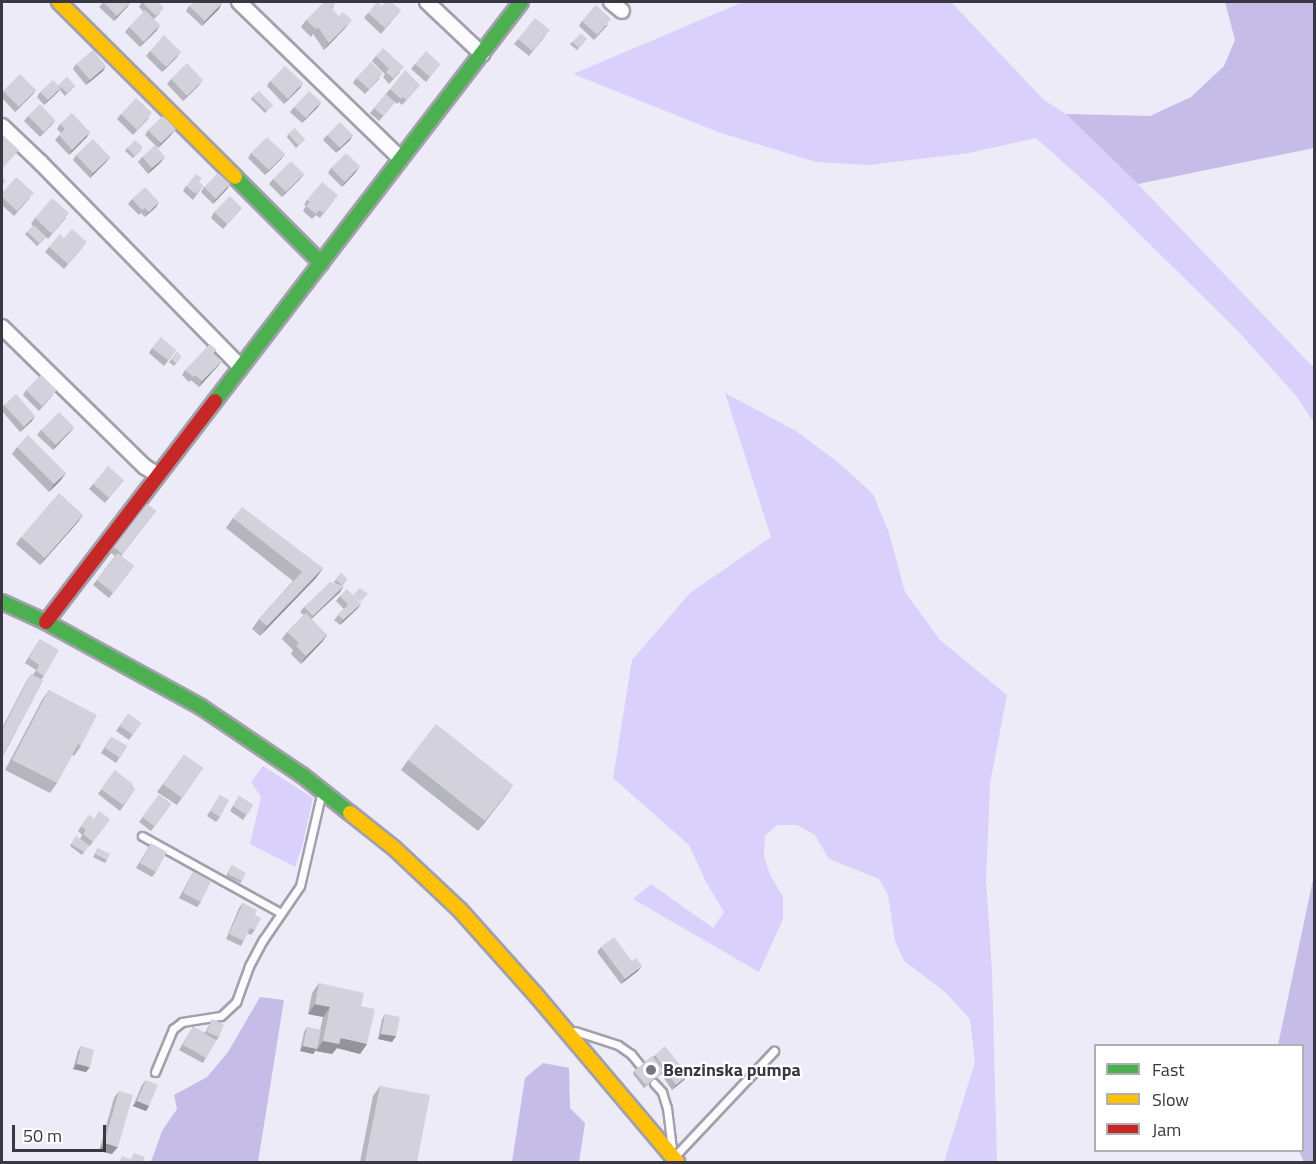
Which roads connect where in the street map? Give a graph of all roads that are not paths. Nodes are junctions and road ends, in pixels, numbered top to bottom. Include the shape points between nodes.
1 (58, 2) edge
2 (239, 2) edge
3 (427, 2) edge
4 (521, 2) edge
5 (482, 54) junction
6 (2, 126) edge
7 (400, 158) junction
8 (321, 263) junction
9 (2, 327) edge
10 (240, 366) junction
11 (156, 474) junction
12 (2, 602) edge
13 (46, 622) junction
14 (322, 790) junction
15 (142, 836) dead end
16 (281, 913) junction
17 (564, 1028) junction
18 (774, 1051) dead end
19 (639, 1064) edge
20 (155, 1072) dead end
21 (654, 1083) edge
22 (672, 1161) edge

1 - 8 street
2 - 7 street
3 - 5 street
4 - 5 street
5 - 7 street
6 - 10 street
7 - 8 street
8 - 10 street
9 - 11 street
10 - 11 street
11 - 13 street
12 - 13 street
13 - 14 street via 201,707
14 - 16 lane via 300,886
14 - 17 street via 394,848 460,910
15 - 16 lane
16 - 20 lane via 249,966 236,1002 221,1016 182,1022 173,1029
17 - 19 lane via 606,1039 631,1054
17 - 22 street
18 - 22 lane
21 - 22 lane via 667,1108

